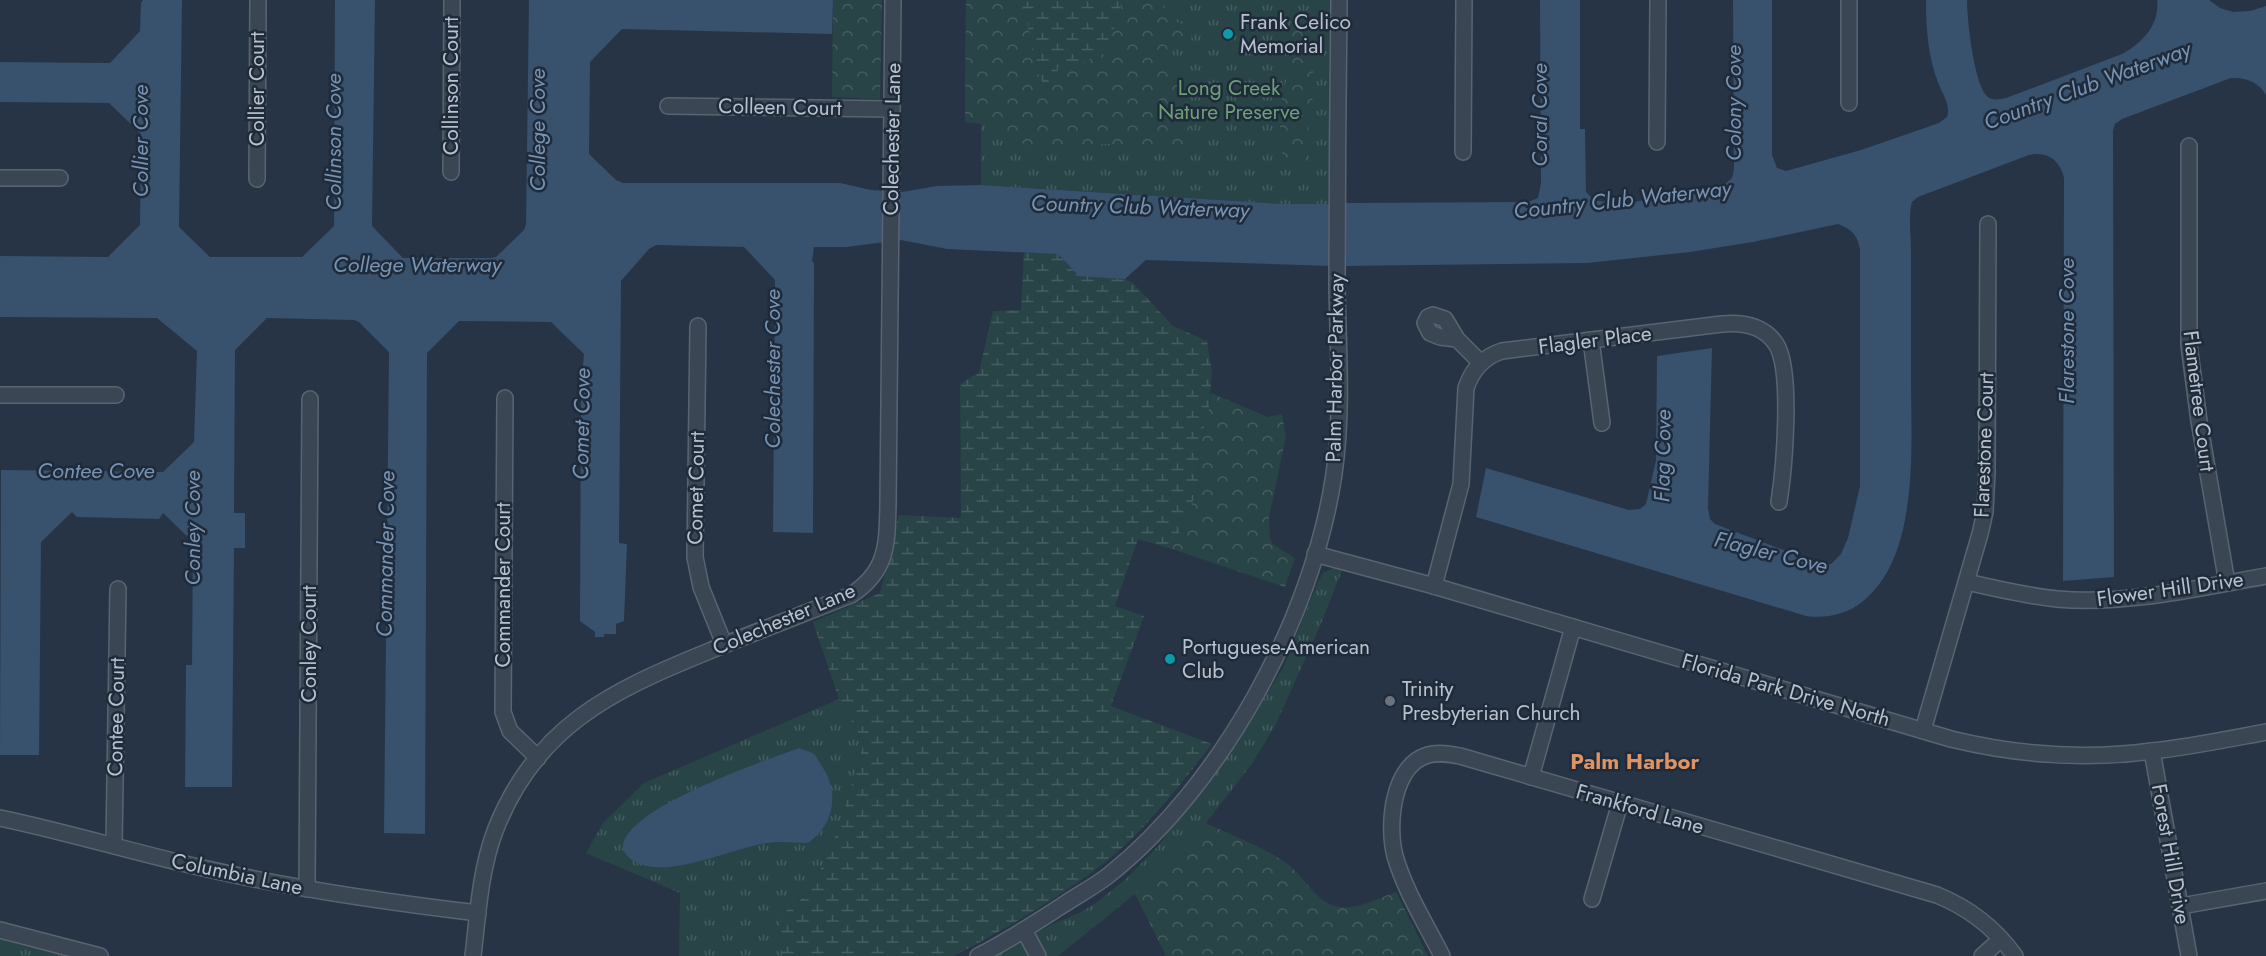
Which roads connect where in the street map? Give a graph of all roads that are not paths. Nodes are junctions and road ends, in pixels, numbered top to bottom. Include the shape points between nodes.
1 (258, 0) edge
2 (452, 0) edge
3 (893, 0) edge
4 (1339, 0) edge
5 (1464, 0) edge
6 (1658, 0) edge
7 (1850, 0) edge
8 (1850, 103) dead end
9 (668, 106) dead end
10 (892, 109) junction
11 (1657, 142) dead end
12 (2189, 146) dead end
13 (1463, 152) dead end
14 (451, 172) dead end
15 (0, 178) edge
16 (60, 178) dead end
17 (257, 179) dead end
18 (1988, 224) dead end
19 (698, 326) dead end
20 (1457, 339) dead end
21 (1591, 340) junction
22 (1481, 363) junction
23 (0, 394) edge
24 (116, 395) dead end
25 (505, 398) dead end
26 (310, 399) dead end
27 (1602, 423) dead end
28 (1779, 502) dead end
29 (1315, 554) junction
30 (2266, 576) edge
31 (1967, 582) junction
32 (2227, 583) junction
33 (1434, 586) junction
34 (118, 589) dead end
35 (1573, 627) junction
36 (724, 644) junction
37 (1923, 730) junction
38 (2266, 732) edge
39 (2152, 751) junction
40 (538, 758) junction
41 (1531, 777) junction
42 (1620, 803) junction
43 (0, 818) edge
44 (114, 846) junction
45 (307, 889) junction
46 (2266, 891) edge
47 (1592, 899) dead end
48 (2181, 906) junction
49 (478, 913) junction
50 (0, 930) edge
51 (1024, 930) junction
52 (2001, 939) junction
53 (100, 956) edge
54 (473, 956) edge
55 (978, 956) edge
56 (1038, 956) edge
57 (1442, 956) edge
58 (1982, 956) edge
59 (2015, 956) edge
60 (2189, 956) edge

1 - 17 street, Collier Court
2 - 14 street, Collinson Court
3 - 10 street, Colechester Lane
4 - 29 street, Palm Harbor Parkway via 1338,437
5 - 13 street
6 - 11 street
7 - 8 street
9 - 10 street, Colleen Court
10 - 36 street, Colechester Lane via 888,531 882,561 878,571 851,595
12 - 32 street, Flametree Court via 2189,345
15 - 16 street
18 - 31 street, Flarestone Court via 1986,494 1983,523
19 - 36 street, Comet Court via 695,556 700,587
20 - 22 street
21 - 22 street, Flagler Place via 1509,350
21 - 27 street
21 - 28 street, Flagler Place via 1731,323 1755,327 1769,336 1779,349 1784,372 1784,469
22 - 33 street via 1464,393 1461,484
23 - 24 street
25 - 40 street, Commander Court via 502,706 510,731
26 - 45 street, Conley Court
29 - 33 street, Florida Park Drive North
29 - 51 street, Palm Harbor Parkway via 1272,663 1237,726 1202,777 1160,828 1116,869
30 - 32 street, Flower Hill Drive
31 - 32 street, Flower Hill Drive via 2031,596 2090,601 2146,597
31 - 37 street, Flarestone Court
33 - 35 street, Florida Park Drive North
34 - 44 street, Contee Court
35 - 37 street, Florida Park Drive North
35 - 41 street
36 - 40 street, Colechester Lane via 600,701 558,735
37 - 39 street, Florida Park Drive North via 1999,750 2042,754 2096,756
38 - 39 street, Florida Park Drive North
39 - 48 street, Forest Hill Drive
40 - 49 street, Colechester Lane via 512,795 495,830
41 - 42 street, Frankford Lane
41 - 57 street, Frankford Lane via 1442,753 1418,759 1401,779 1392,822 1395,854
42 - 47 street
42 - 52 street, Frankford Lane via 1937,895 1971,912
43 - 44 street, Columbia Lane
44 - 45 street, Columbia Lane
45 - 49 street, Columbia Lane
46 - 48 street
48 - 60 street, Forest Hill Drive
49 - 54 street, Colechester Lane
50 - 53 street
51 - 55 street, Palm Harbor Parkway
51 - 56 street
52 - 58 street
52 - 59 street, Frankford Lane

